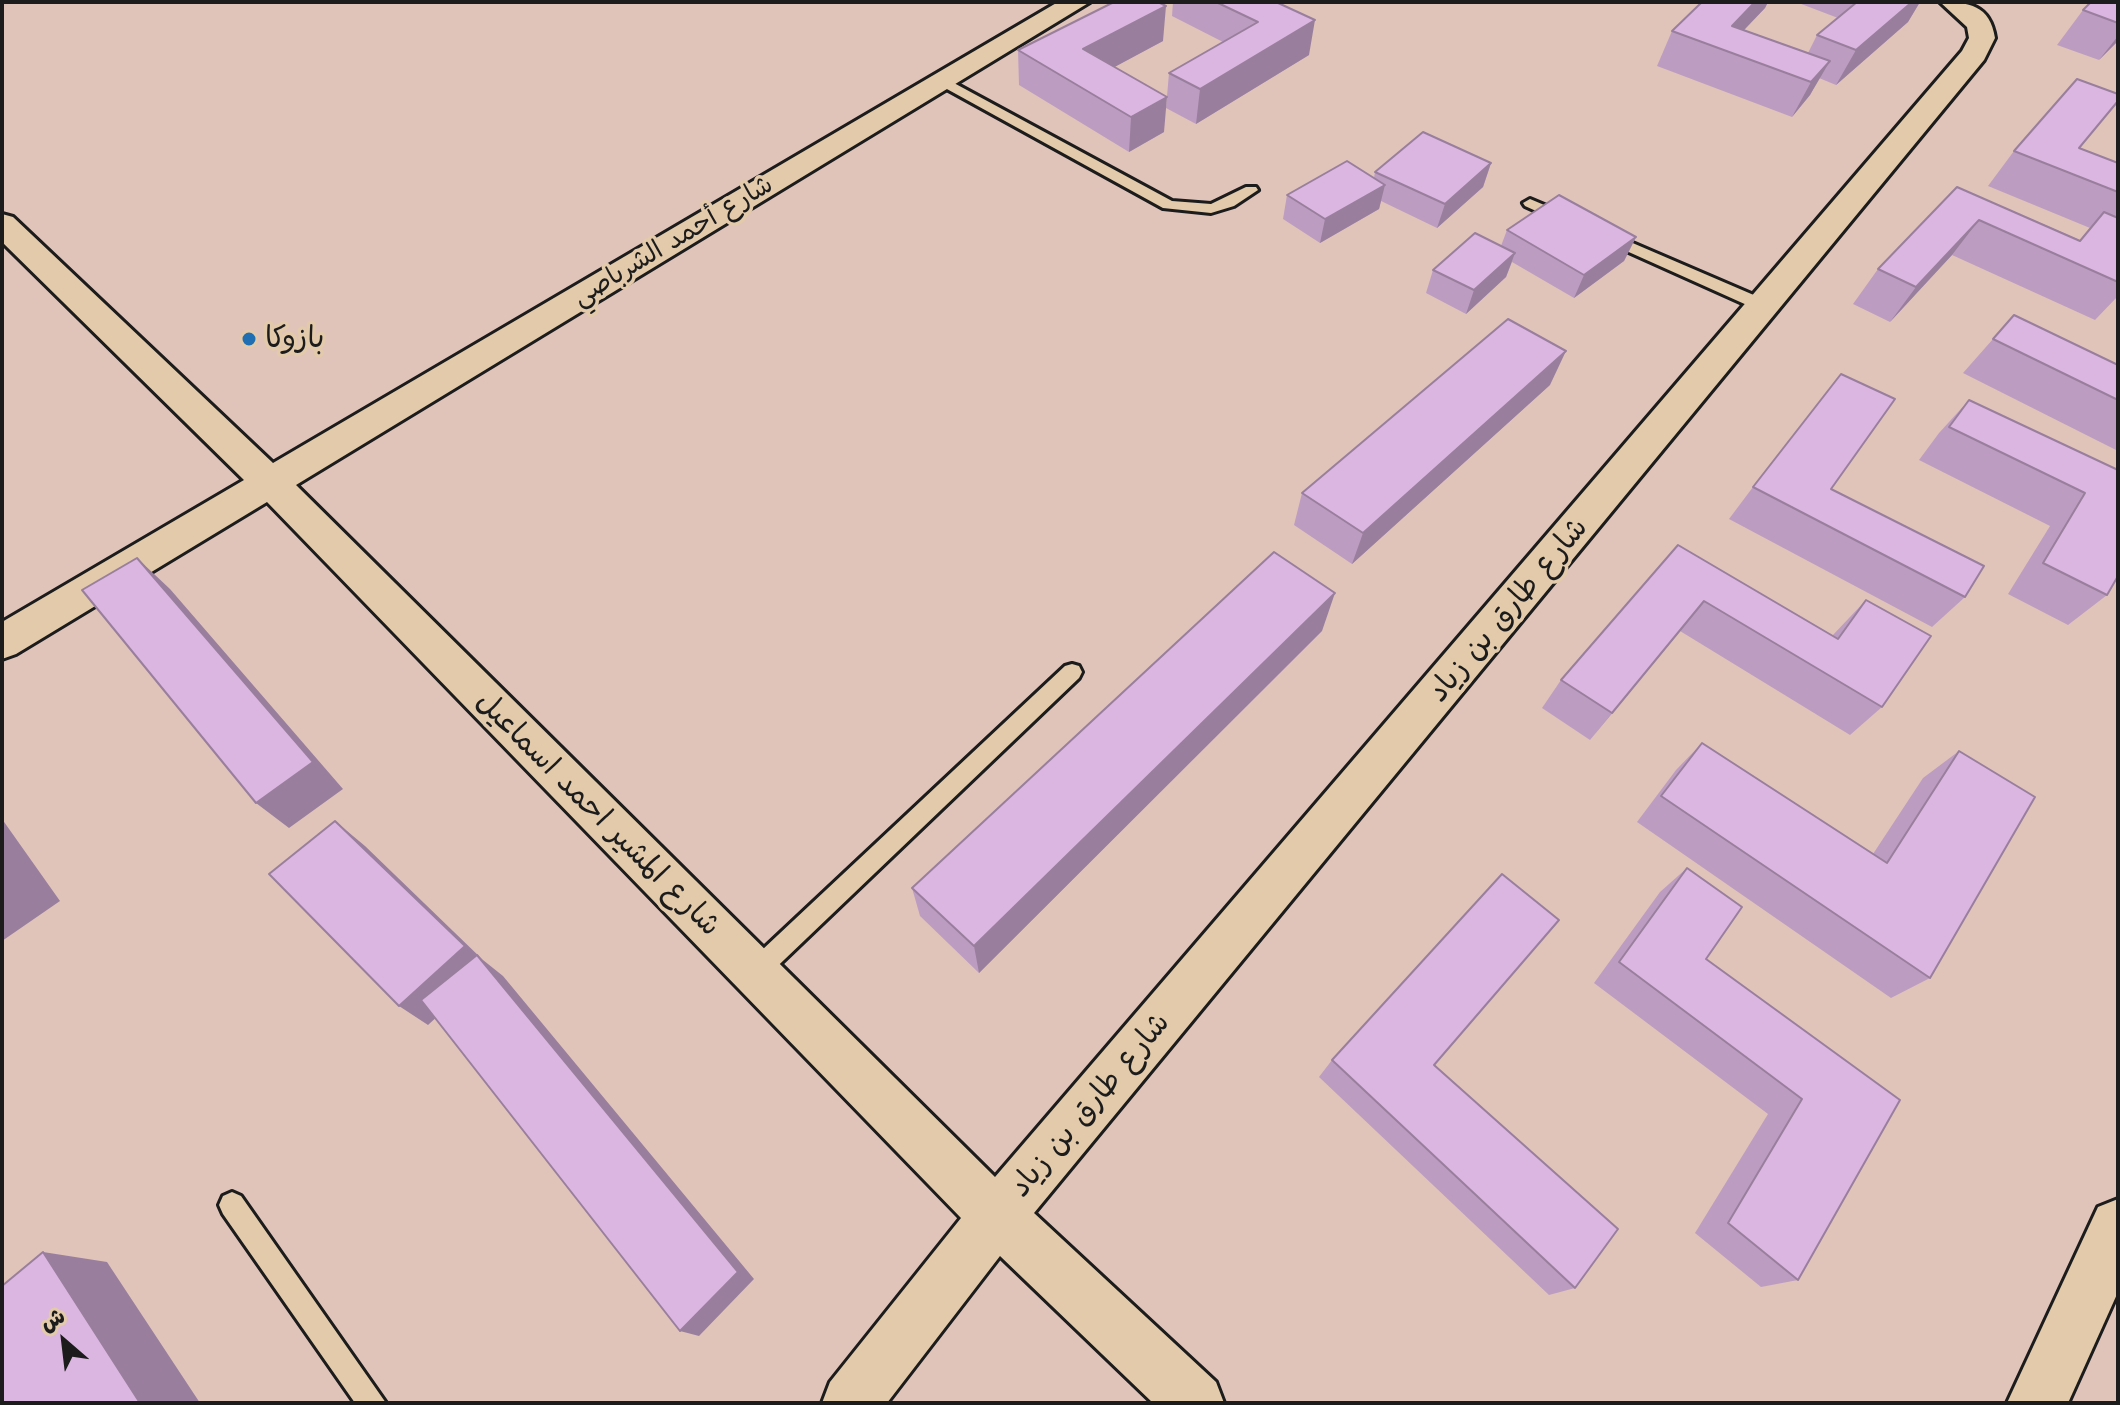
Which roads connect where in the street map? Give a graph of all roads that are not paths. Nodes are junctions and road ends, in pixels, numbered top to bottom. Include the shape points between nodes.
1 (1077, 2) edge
2 (1953, 2) edge
3 (941, 80) junction
4 (1251, 190) dead end
5 (1530, 203) dead end
6 (2, 224) edge
7 (1764, 306) junction
8 (270, 482) junction
9 (2, 642) edge
10 (1072, 672) dead end
11 (754, 973) junction
12 (232, 1205) dead end
13 (997, 1216) junction
14 (2118, 1227) edge
15 (372, 1403) edge
16 (851, 1403) edge
17 (1195, 1403) edge
18 (2037, 1403) edge

1 - 3 street, شارع أحمد الشرباصي
2 - 7 street, شارع طارق بن زياد via 1980,24 1982,38 1974,54
3 - 4 lane via 1168,205 1223,209
3 - 8 street, شارع أحمد الشرباصي
5 - 7 lane
6 - 8 street, شارع المشير احمد اسماعيل
7 - 13 street, شارع طارق بن زياد
8 - 9 street, شارع أحمد الشرباصي
8 - 11 street, شارع المشير احمد اسماعيل
10 - 11 lane
11 - 13 street, شارع المشير احمد اسماعيل
12 - 15 lane
13 - 16 street, شارع طارق بن زياد
13 - 17 street, شارع المشير احمد اسماعيل
14 - 18 street

